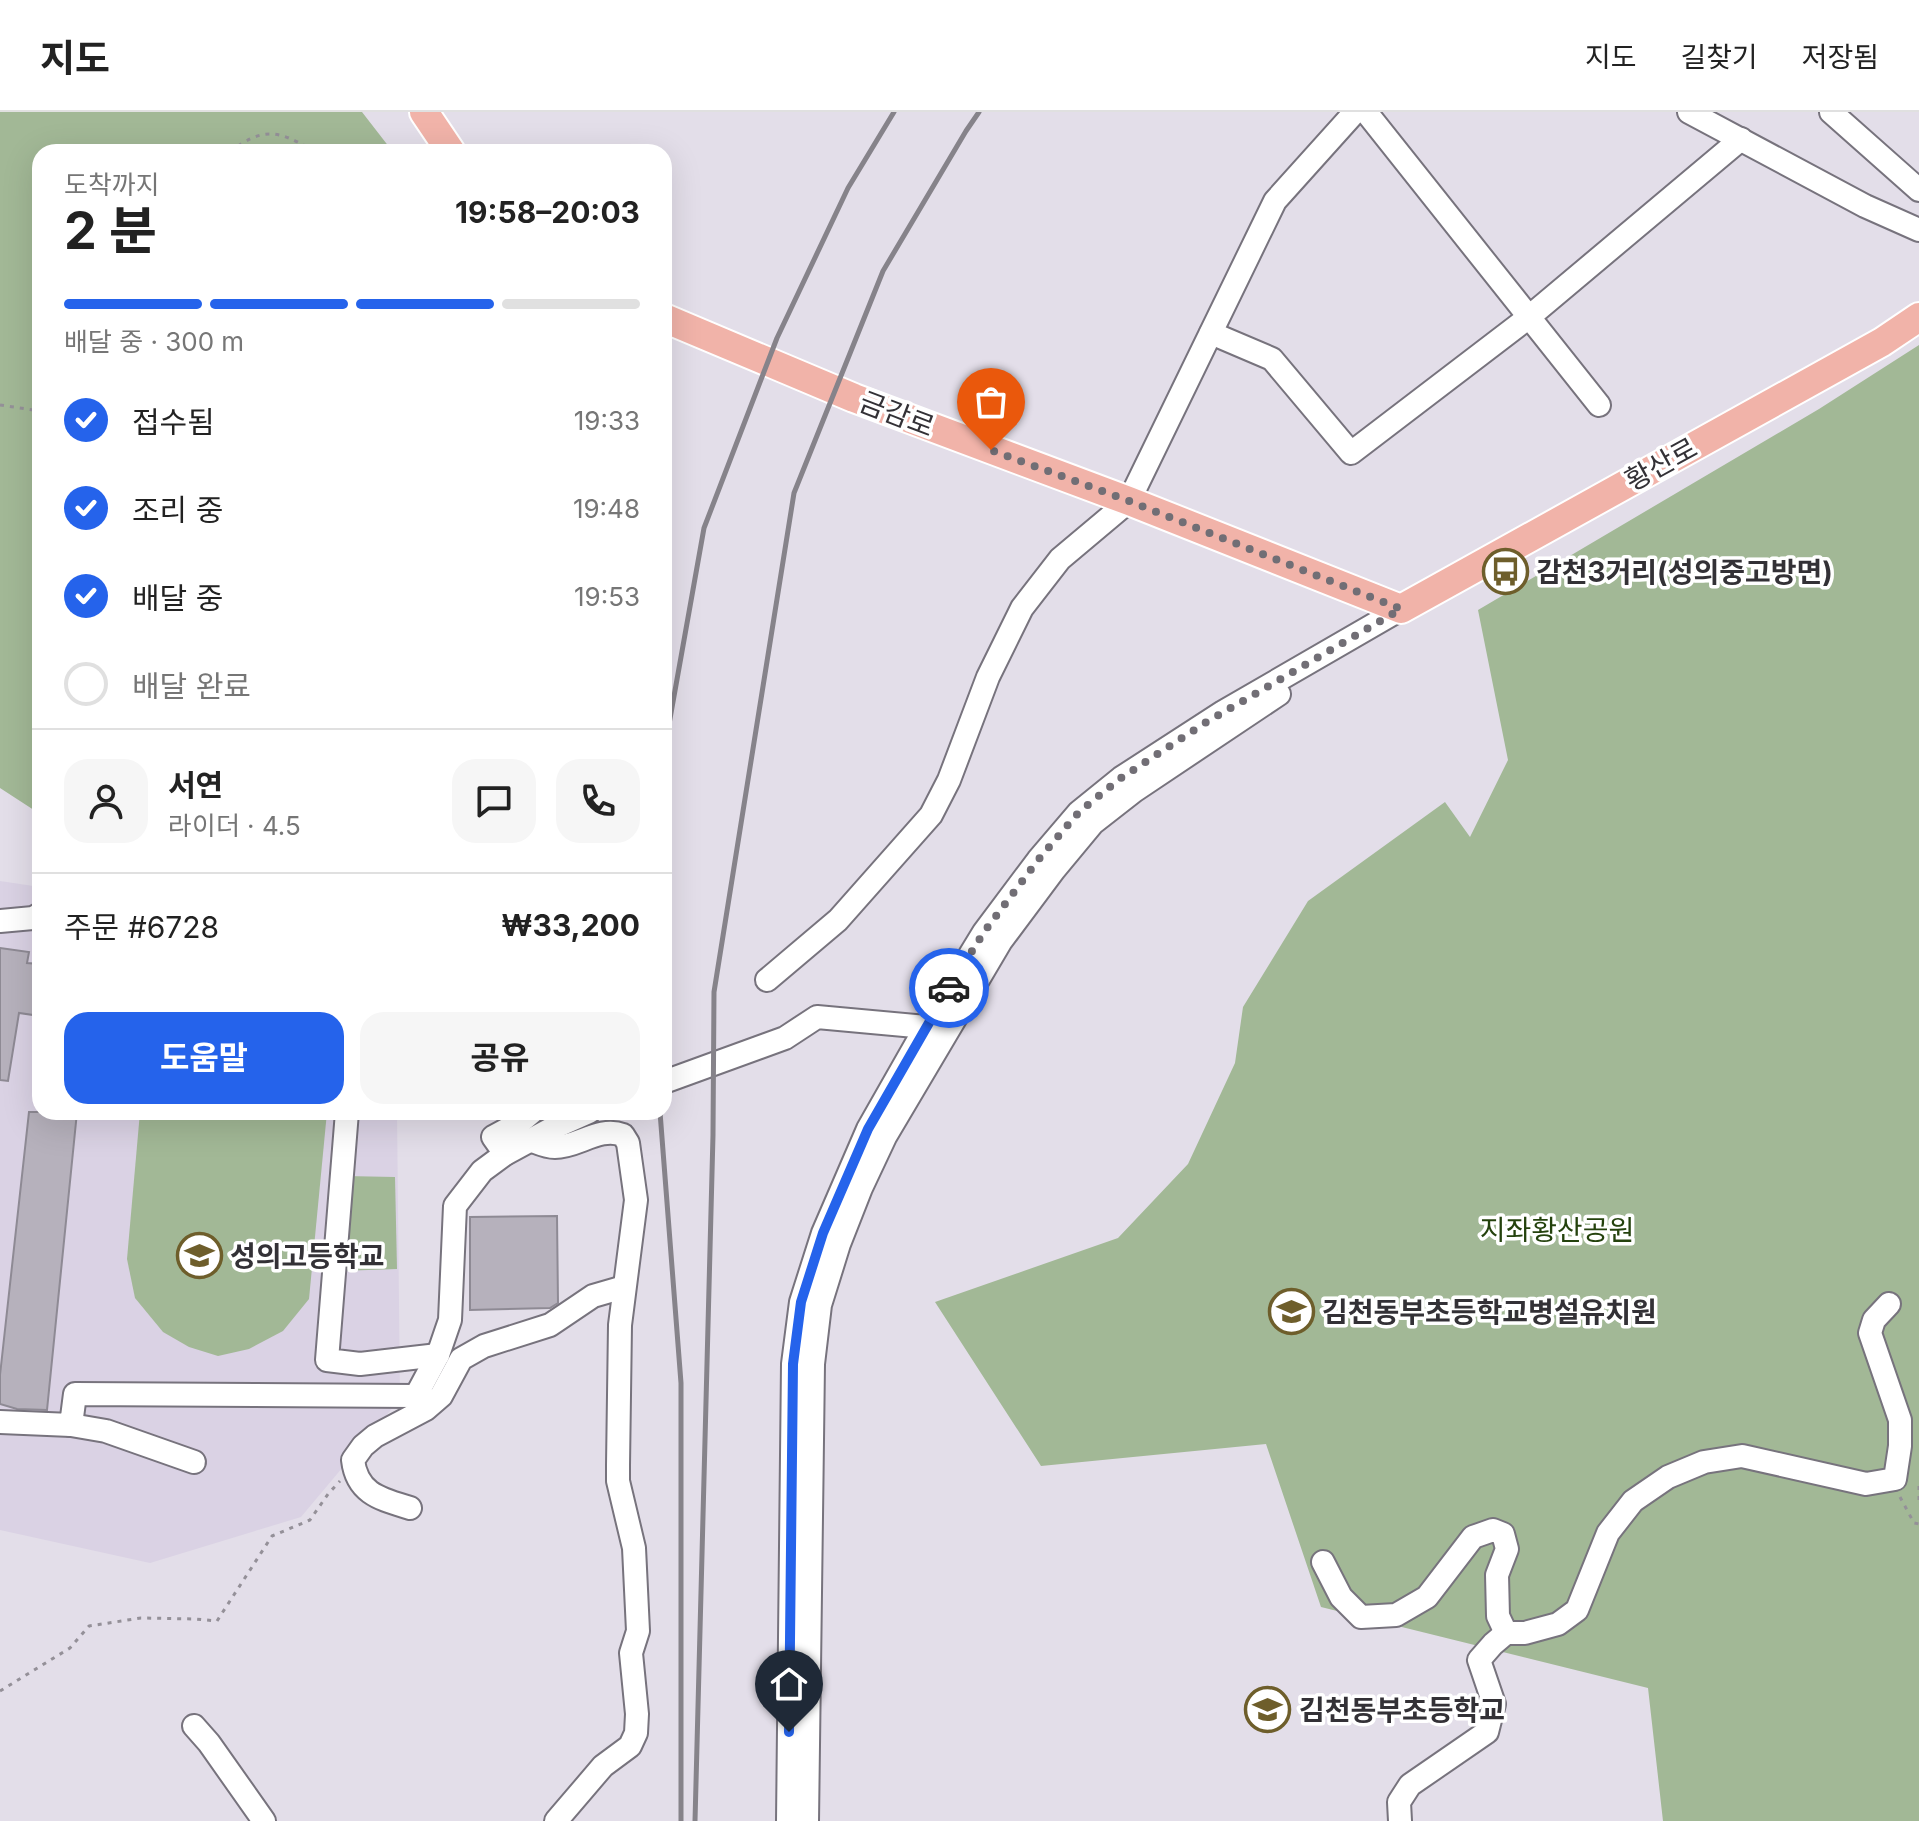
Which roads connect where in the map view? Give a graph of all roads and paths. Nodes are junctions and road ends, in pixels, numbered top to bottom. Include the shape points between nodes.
1 (424, 112) edge
2 (1355, 112) edge
3 (1366, 112) edge
4 (1689, 112) edge
5 (1831, 112) edge
6 (1741, 139) junction
7 (240, 144) edge
8 (302, 144) edge
9 (446, 144) edge
10 (1919, 190) edge
11 (1919, 230) edge
12 (1529, 317) junction
13 (1919, 317) edge
14 (672, 321) edge
15 (1211, 333) junction
16 (0, 405) edge
17 (1599, 405) dead end
18 (32, 410) edge
19 (1129, 501) junction
20 (1401, 609) junction
21 (32, 918) edge
22 (0, 921) edge
23 (767, 980) dead end
24 (926, 1027) junction
25 (672, 1079) edge
26 (346, 1120) edge
27 (523, 1120) edge
28 (571, 1120) edge
29 (530, 1140) junction
30 (505, 1154) junction
31 (624, 1287) junction
32 (1889, 1304) dead end
33 (438, 1355) junction
34 (0, 1422) edge
35 (71, 1425) junction
36 (353, 1460) junction
37 (194, 1462) dead end
38 (1890, 1480) junction
39 (1919, 1486) edge
40 (1919, 1500) edge
41 (410, 1508) dead end
42 (1919, 1524) edge
43 (1323, 1562) dead end
44 (1506, 1633) junction
45 (0, 1691) edge
46 (194, 1726) dead end
47 (264, 1821) edge
48 (556, 1821) edge
49 (788, 1821) edge
50 (807, 1821) edge
51 (1400, 1821) edge

1 - 9 main road
2 - 15 street via 1275,201
3 - 12 street
4 - 6 street
5 - 10 street
6 - 11 street
6 - 12 street
7 - 8 path via 249,137 275,134
12 - 15 street via 1351,453 1272,359
12 - 17 street
13 - 20 main road, 황산로
14 - 19 main road, 금감로 via 854,398
15 - 19 street
16 - 18 path
19 - 20 main road, 금감로
19 - 23 street via 1060,559 1022,608 931,815 838,920
20 - 24 street, 황산로 via 1201,726 1079,812 984,932
20 - 50 street, 황산로 via 1093,823 1001,941 885,1137 839,1244 820,1305 813,1364
21 - 22 street
24 - 25 street via 817,1017 785,1038
24 - 49 street, 황산로 via 861,1144 801,1302 793,1364
26 - 33 street via 327,1360 360,1364
27 - 30 street via 493,1137
28 - 29 street
29 - 30 street
29 - 31 street via 558,1148 603,1133 623,1135 636,1200
30 - 33 street via 482,1171 455,1206 450,1320
31 - 36 street via 593,1296 550,1325 461,1359 441,1396 375,1436
31 - 48 street via 618,1481 634,1548 638,1631 631,1653 636,1733 630,1746 603,1766
32 - 38 street via 1870,1333 1900,1420 1895,1479
33 - 35 street via 416,1396 75,1394
34 - 35 street
35 - 37 street via 106,1431
36 - 41 street via 360,1483 382,1500
36 - 45 path via 310,1520 272,1536 217,1621 141,1618 89,1626 70,1648
38 - 42 path
38 - 44 street via 1866,1484 1742,1456 1704,1462 1668,1477 1633,1501 1608,1533 1577,1610 1558,1624
39 - 40 path
43 - 44 street via 1341,1597 1361,1617 1396,1615 1427,1597 1473,1537 1493,1530 1503,1534 1507,1549 1497,1575 1498,1616
44 - 51 street via 1479,1660 1494,1704 1487,1732 1410,1785 1399,1802
46 - 47 street

